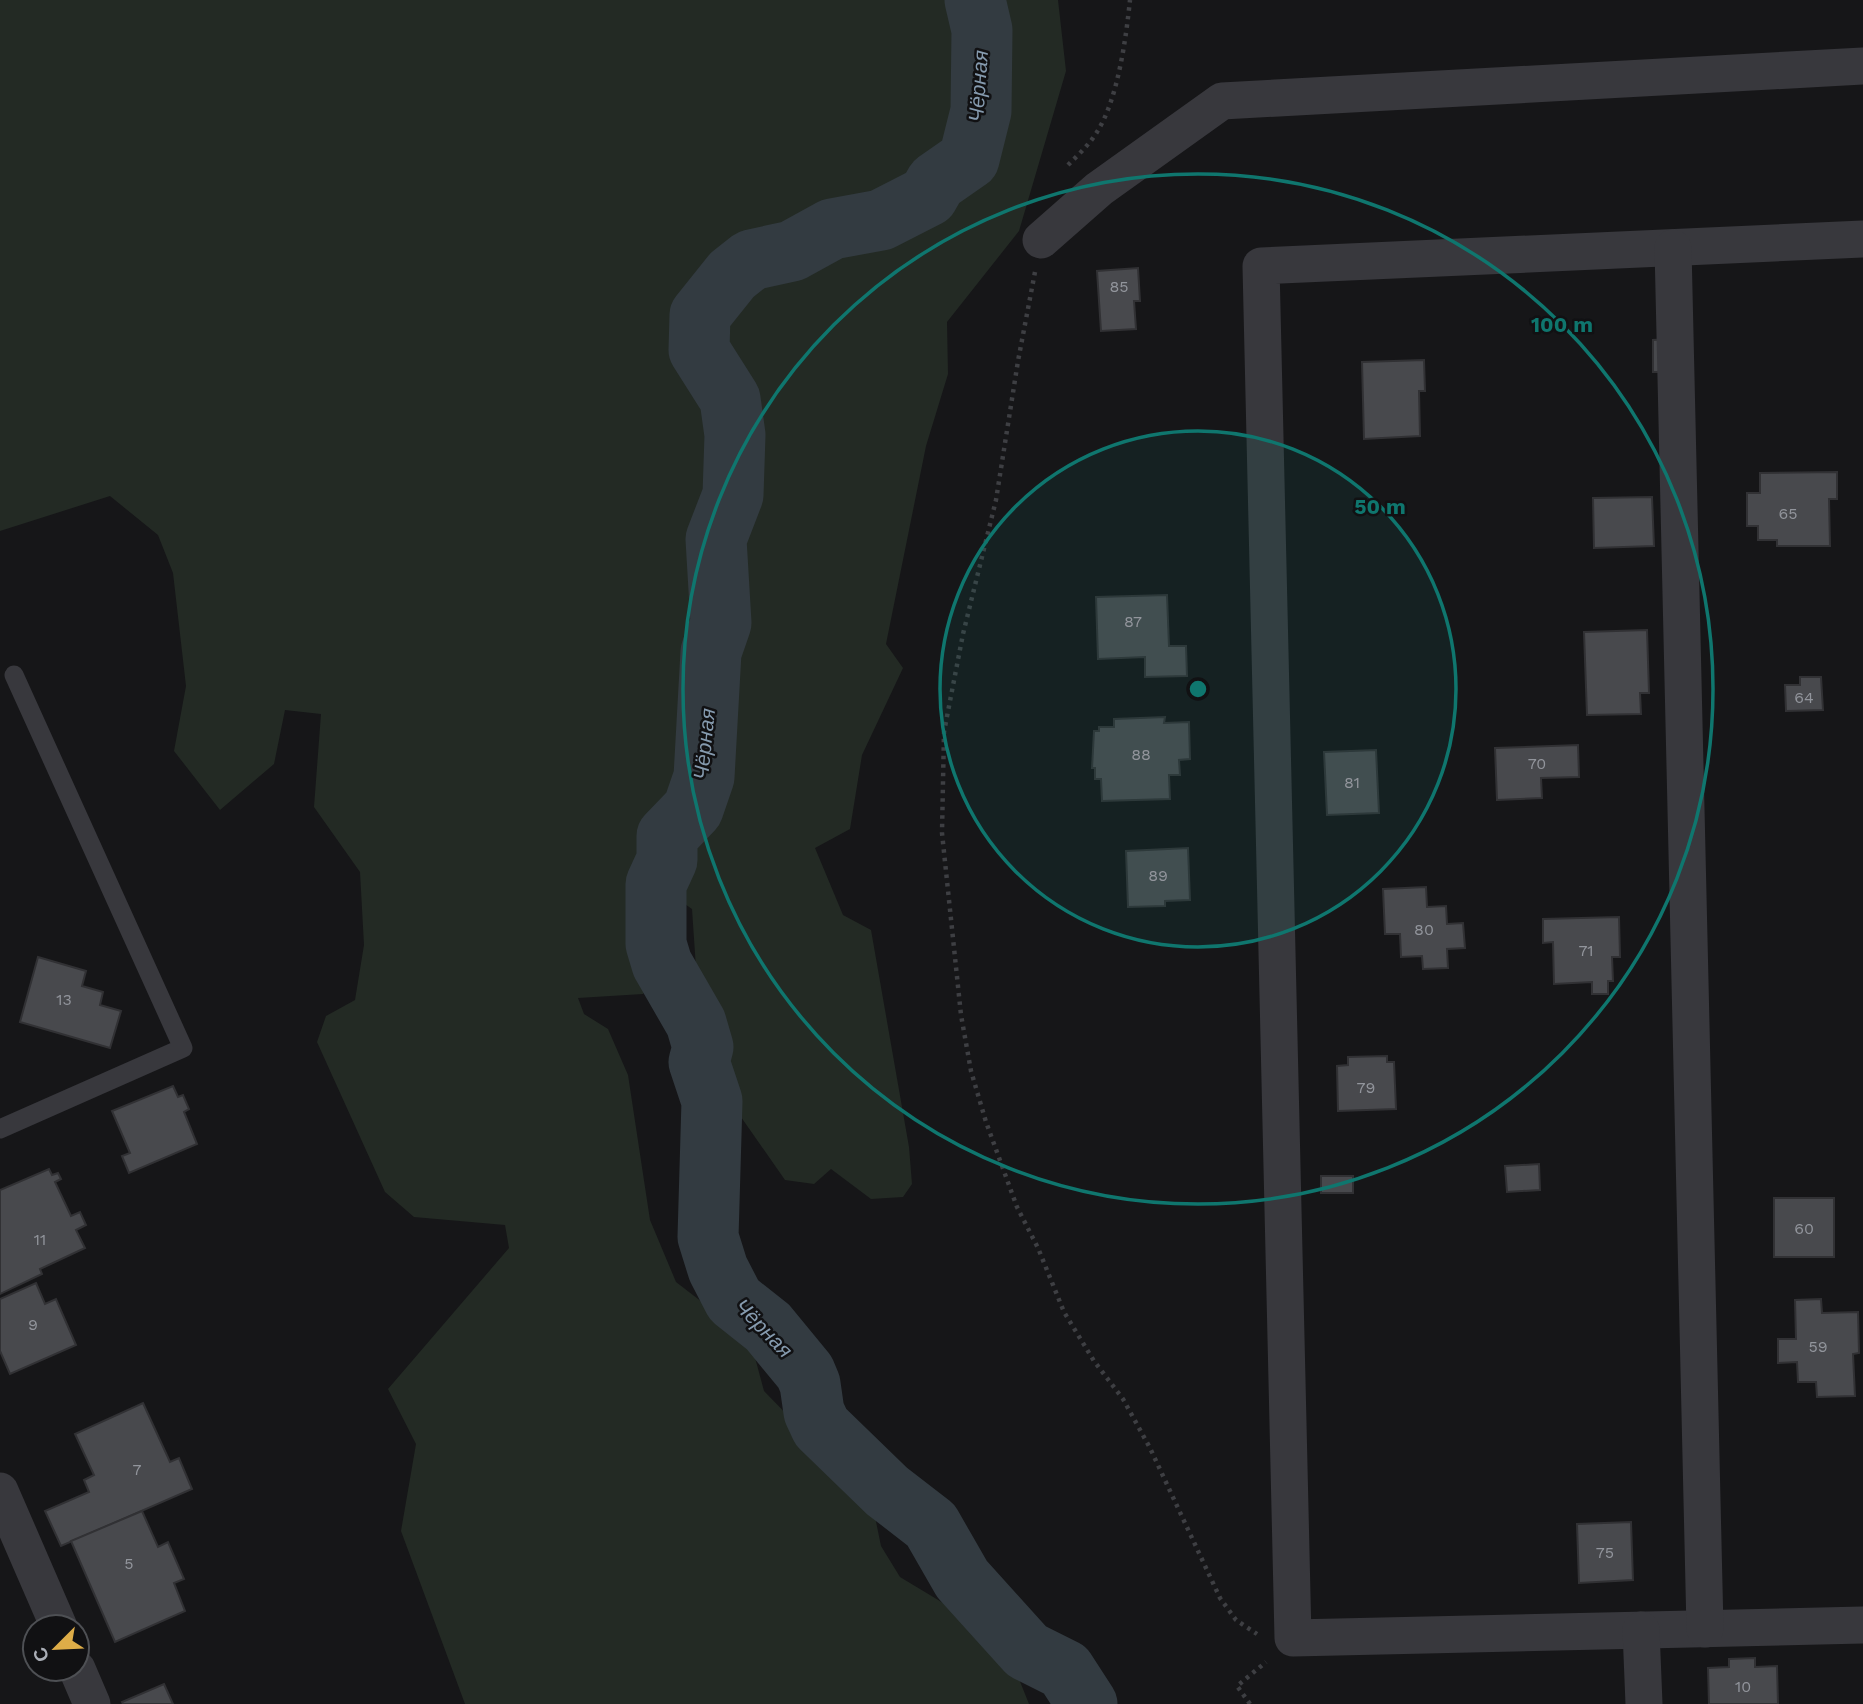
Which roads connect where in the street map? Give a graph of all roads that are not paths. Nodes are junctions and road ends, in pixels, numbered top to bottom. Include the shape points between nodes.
1 (1863, 66) edge
2 (1863, 239) edge
3 (1041, 240) road end
4 (1673, 248) junction
5 (14, 675) dead end
6 (0, 1129) edge
7 (0, 1492) edge
8 (53, 1613) edge
9 (1863, 1625) edge
10 (1705, 1629) junction
11 (1641, 1630) junction
12 (83, 1683) edge
13 (92, 1704) edge
14 (1644, 1704) edge

1 - 3 street via 1222,101 1099,188
2 - 4 street
4 - 10 street
4 - 11 street via 1261,267 1293,1638
5 - 6 lane via 184,1048
7 - 8 street
9 - 10 street
10 - 11 street
11 - 14 street
12 - 13 street

